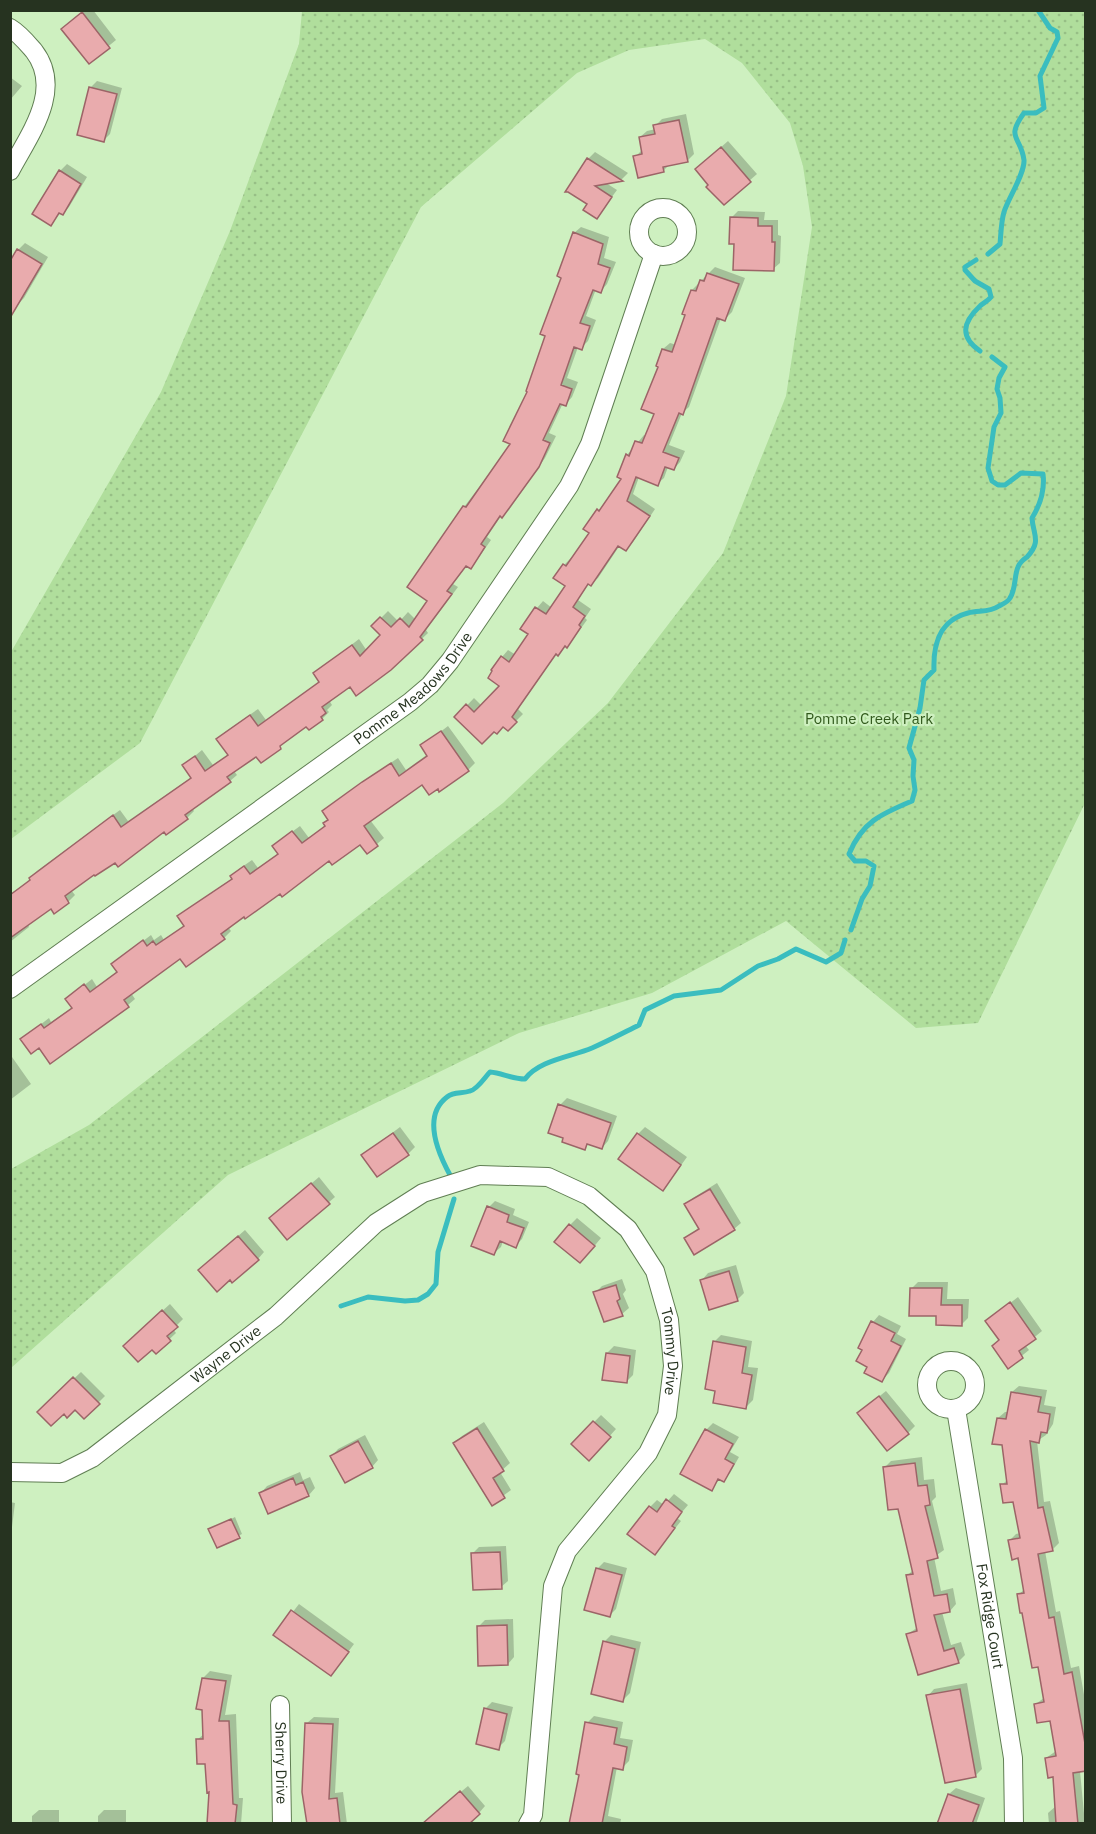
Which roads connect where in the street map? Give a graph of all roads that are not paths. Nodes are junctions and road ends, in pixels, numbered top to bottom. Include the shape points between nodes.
1 (10, 28) edge
2 (10, 171) edge
3 (654, 254) dead end
4 (10, 989) edge
5 (423, 1193) joint
6 (956, 1409) dead end
7 (10, 1472) edge
8 (280, 1705) dead end
9 (531, 1819) edge
10 (282, 1824) edge
11 (1014, 1824) edge

1 - 2 street via 39,58 46,90 43,105
3 - 4 street, Pomme Meadows Drive via 579,469 439,676 410,702
5 - 7 street, Wayne Drive via 376,1223 276,1316 92,1458 62,1473
5 - 9 street, Tommy Drive via 480,1175 548,1178 589,1196 628,1229 655,1271 669,1320 673,1366 668,1415 648,1453 567,1551 553,1586
6 - 11 street, Fox Ridge Court via 1013,1758
8 - 10 street, Sherry Drive

